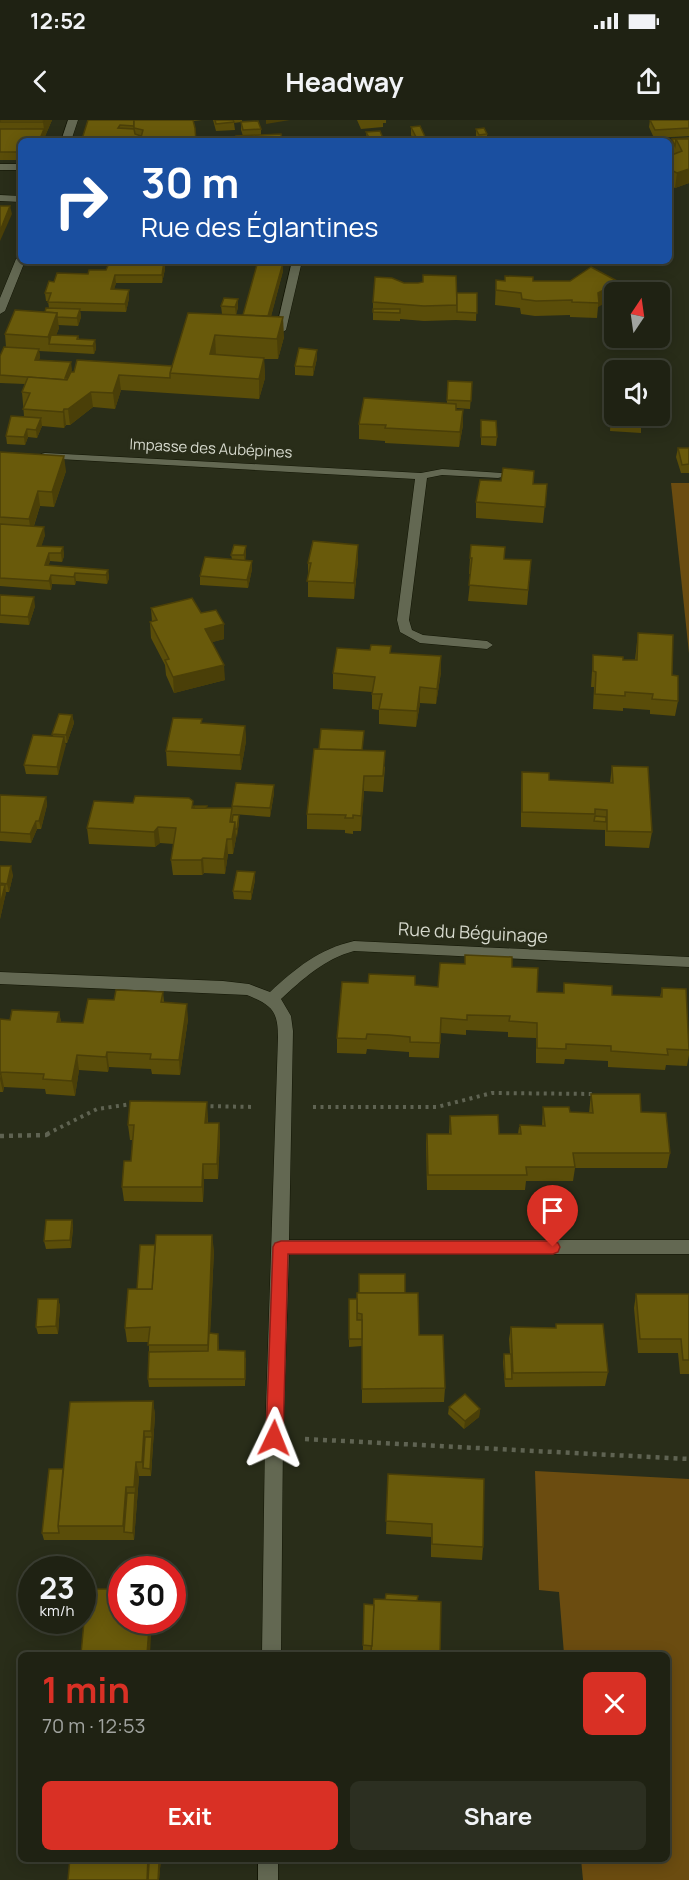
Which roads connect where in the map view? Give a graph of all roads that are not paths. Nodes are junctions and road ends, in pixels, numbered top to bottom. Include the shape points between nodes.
1 (73, 120) edge
2 (67, 138) edge
3 (0, 167) edge
4 (18, 167) edge
5 (0, 198) edge
6 (18, 199) edge
7 (19, 264) edge
8 (296, 264) edge
9 (0, 311) edge
10 (281, 330) edge
11 (35, 455) edge
12 (498, 475) dead end
13 (421, 476) junction
14 (487, 645) dead end
15 (689, 962) edge
16 (0, 978) edge
17 (272, 999) junction
18 (281, 1247) junction
19 (689, 1247) edge
20 (271, 1652) edge
21 (268, 1862) edge
22 (268, 1880) edge

1 - 2 street
3 - 4 street
5 - 6 street
7 - 9 street
8 - 10 street
11 - 13 street, Impasse des Aubépines
12 - 13 street, Impasse des Aubépines via 442,472
13 - 14 street via 403,620 406,632 420,639
15 - 17 street, Rue du Béguinage via 354,946 327,953
16 - 17 street via 223,987 249,990
17 - 18 street via 286,1020
18 - 19 street
18 - 20 street
21 - 22 street

